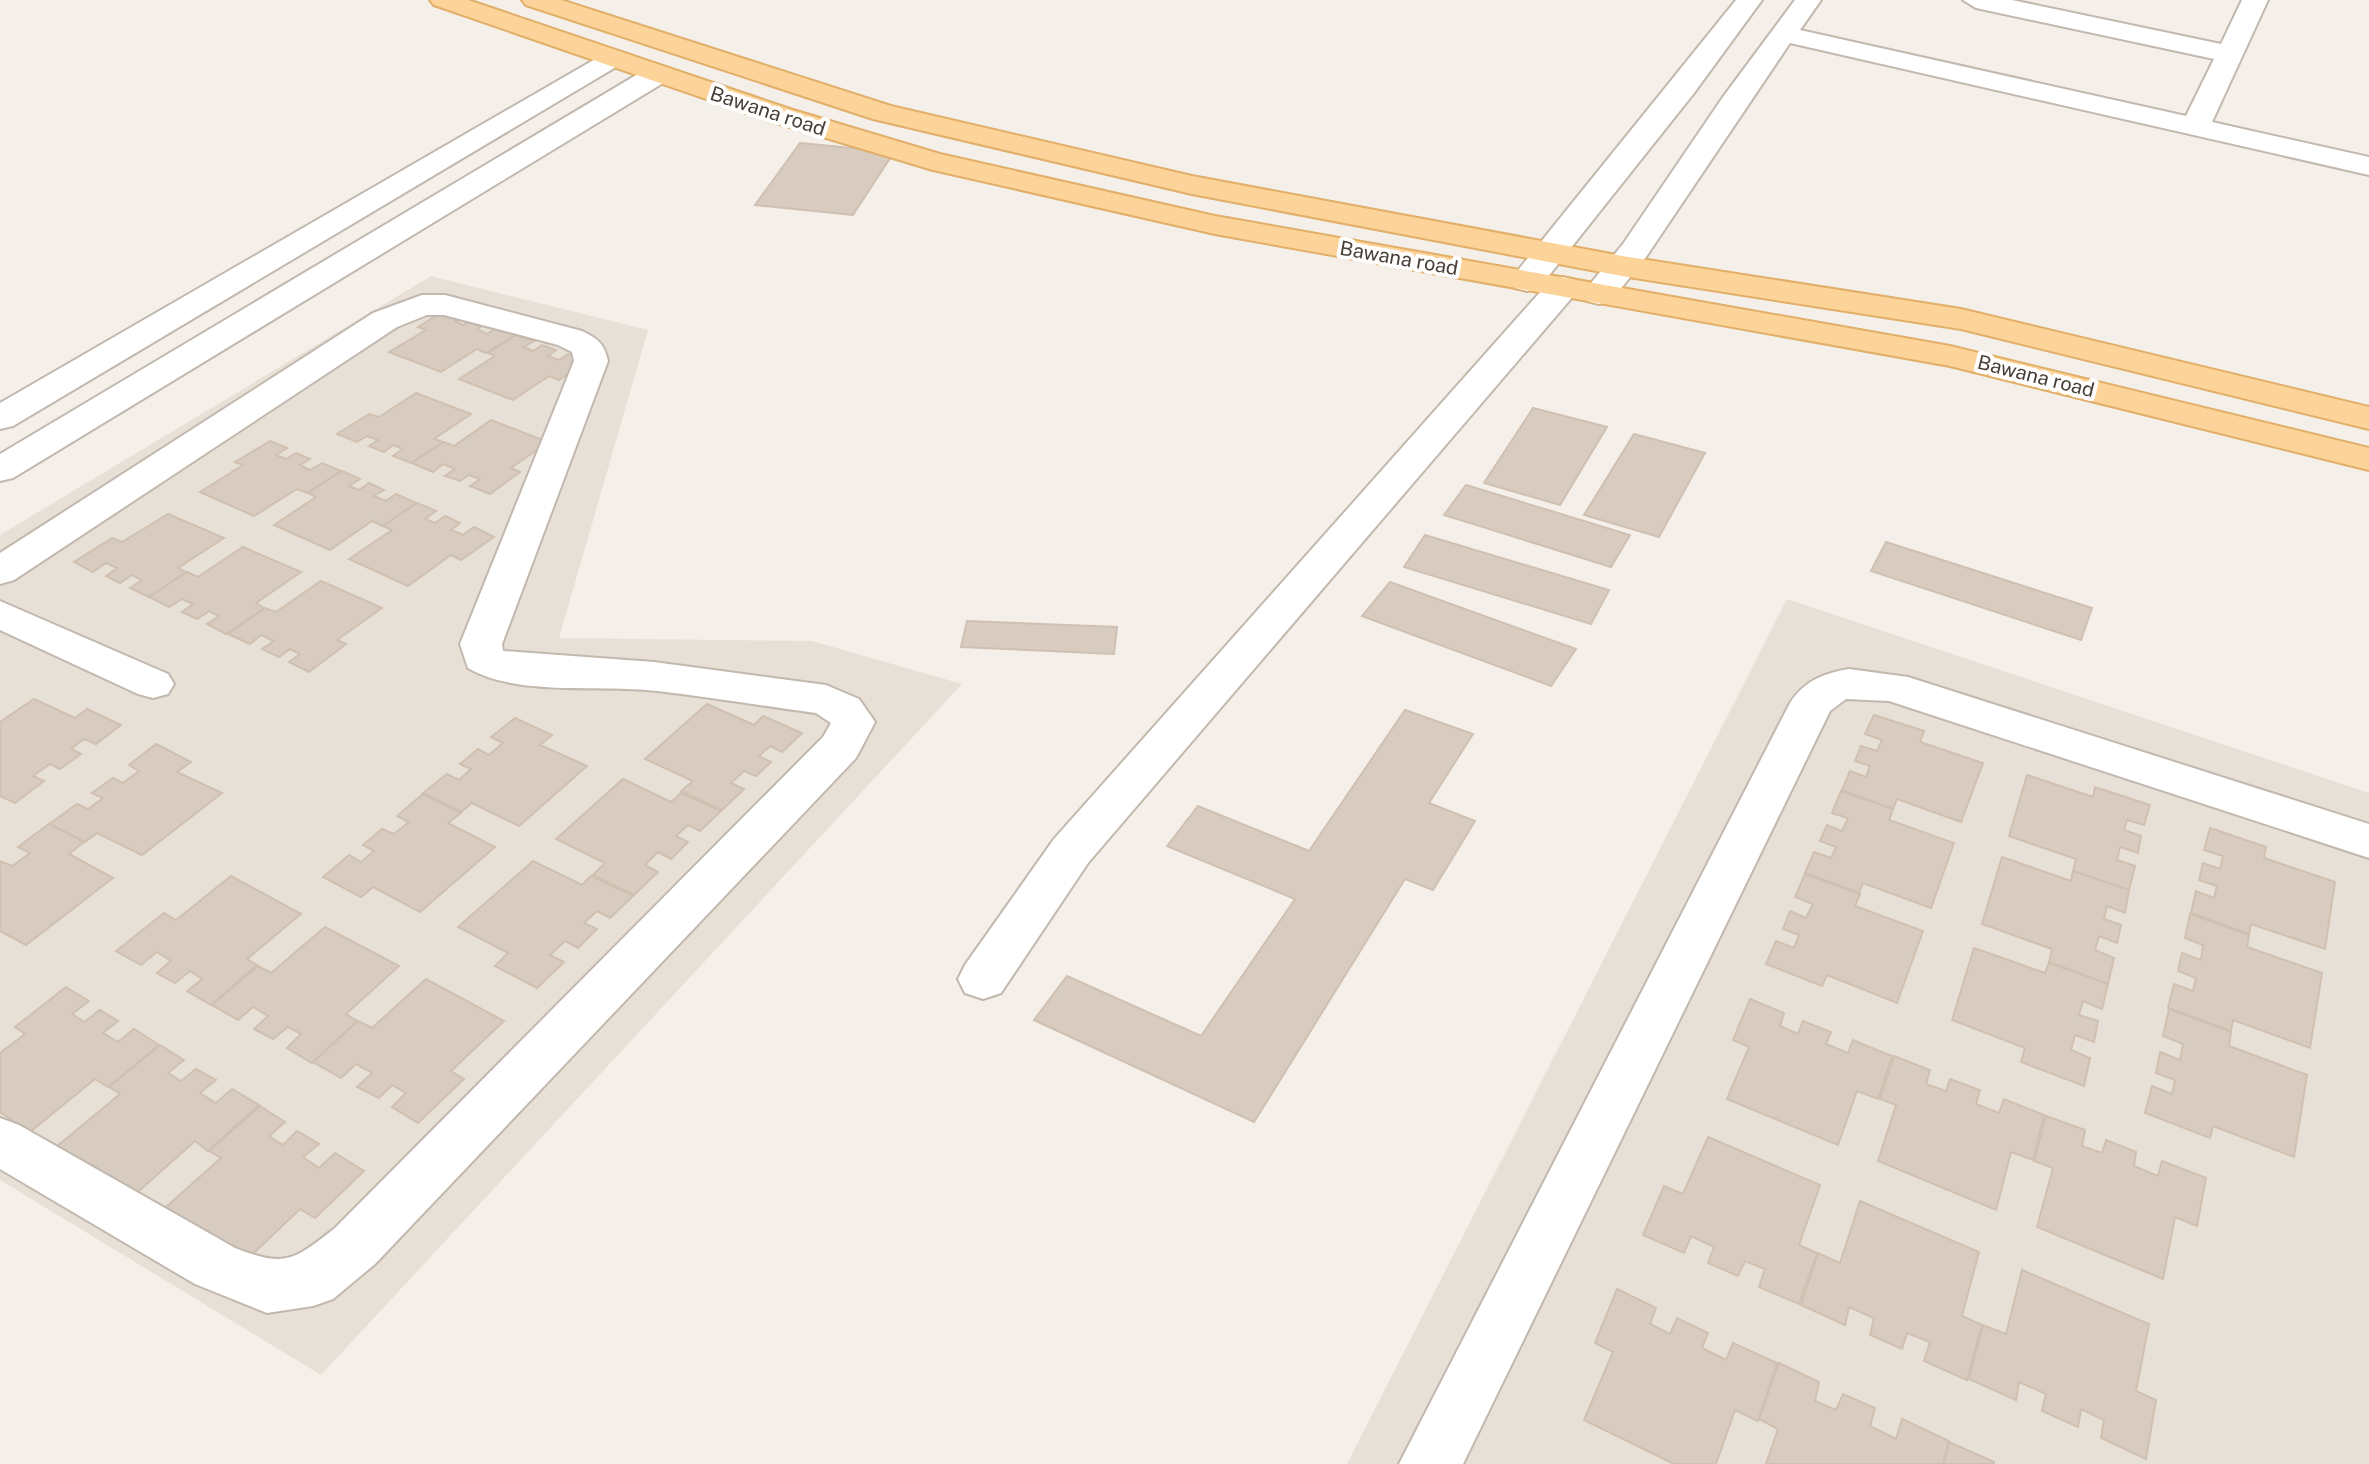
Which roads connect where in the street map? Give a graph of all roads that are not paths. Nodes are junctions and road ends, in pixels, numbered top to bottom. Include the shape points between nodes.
1 (443, 0) edge
2 (535, 0) edge
3 (1749, 0) edge
4 (1808, 0) edge
5 (1976, 0) edge
6 (2255, 0) edge
7 (1784, 34) junction
8 (2229, 54) junction
9 (611, 58) junction
10 (658, 74) junction
11 (2195, 127) junction
12 (2369, 166) edge
13 (1622, 266) junction
14 (1560, 279) junction
15 (0, 418) edge
16 (2369, 418) edge
17 (2369, 459) edge
18 (0, 470) edge
19 (0, 571) edge
20 (0, 614) edge
21 (153, 684) dead end
22 (2369, 841) edge
23 (983, 979) dead end
24 (0, 1141) edge
25 (1430, 1464) edge

1 - 9 main road, Bawana road
2 - 14 main road, Bawana road via 883,113 1219,191
3 - 14 street via 1684,87
4 - 7 street
5 - 8 street
6 - 8 street
7 - 11 street
7 - 13 street
8 - 11 street
9 - 10 main road, Bawana road
9 - 15 street
10 - 14 main road, Bawana road via 933,161 1215,225
10 - 18 street
11 - 12 street
13 - 14 main road, Bawana road
13 - 14 street
13 - 16 main road, Bawana road via 1961,319
14 - 17 main road, Bawana road via 1950,356
14 - 23 street via 1071,851
19 - 24 street via 385,320 422,305 445,305 570,338 588,347 591,361 481,644 483,658 517,669 654,676 826,700 853,722 840,747 355,1246 313,1280 267,1287 215,1266
20 - 21 street
22 - 25 street via 1893,687 1851,682 1827,688 1812,703

